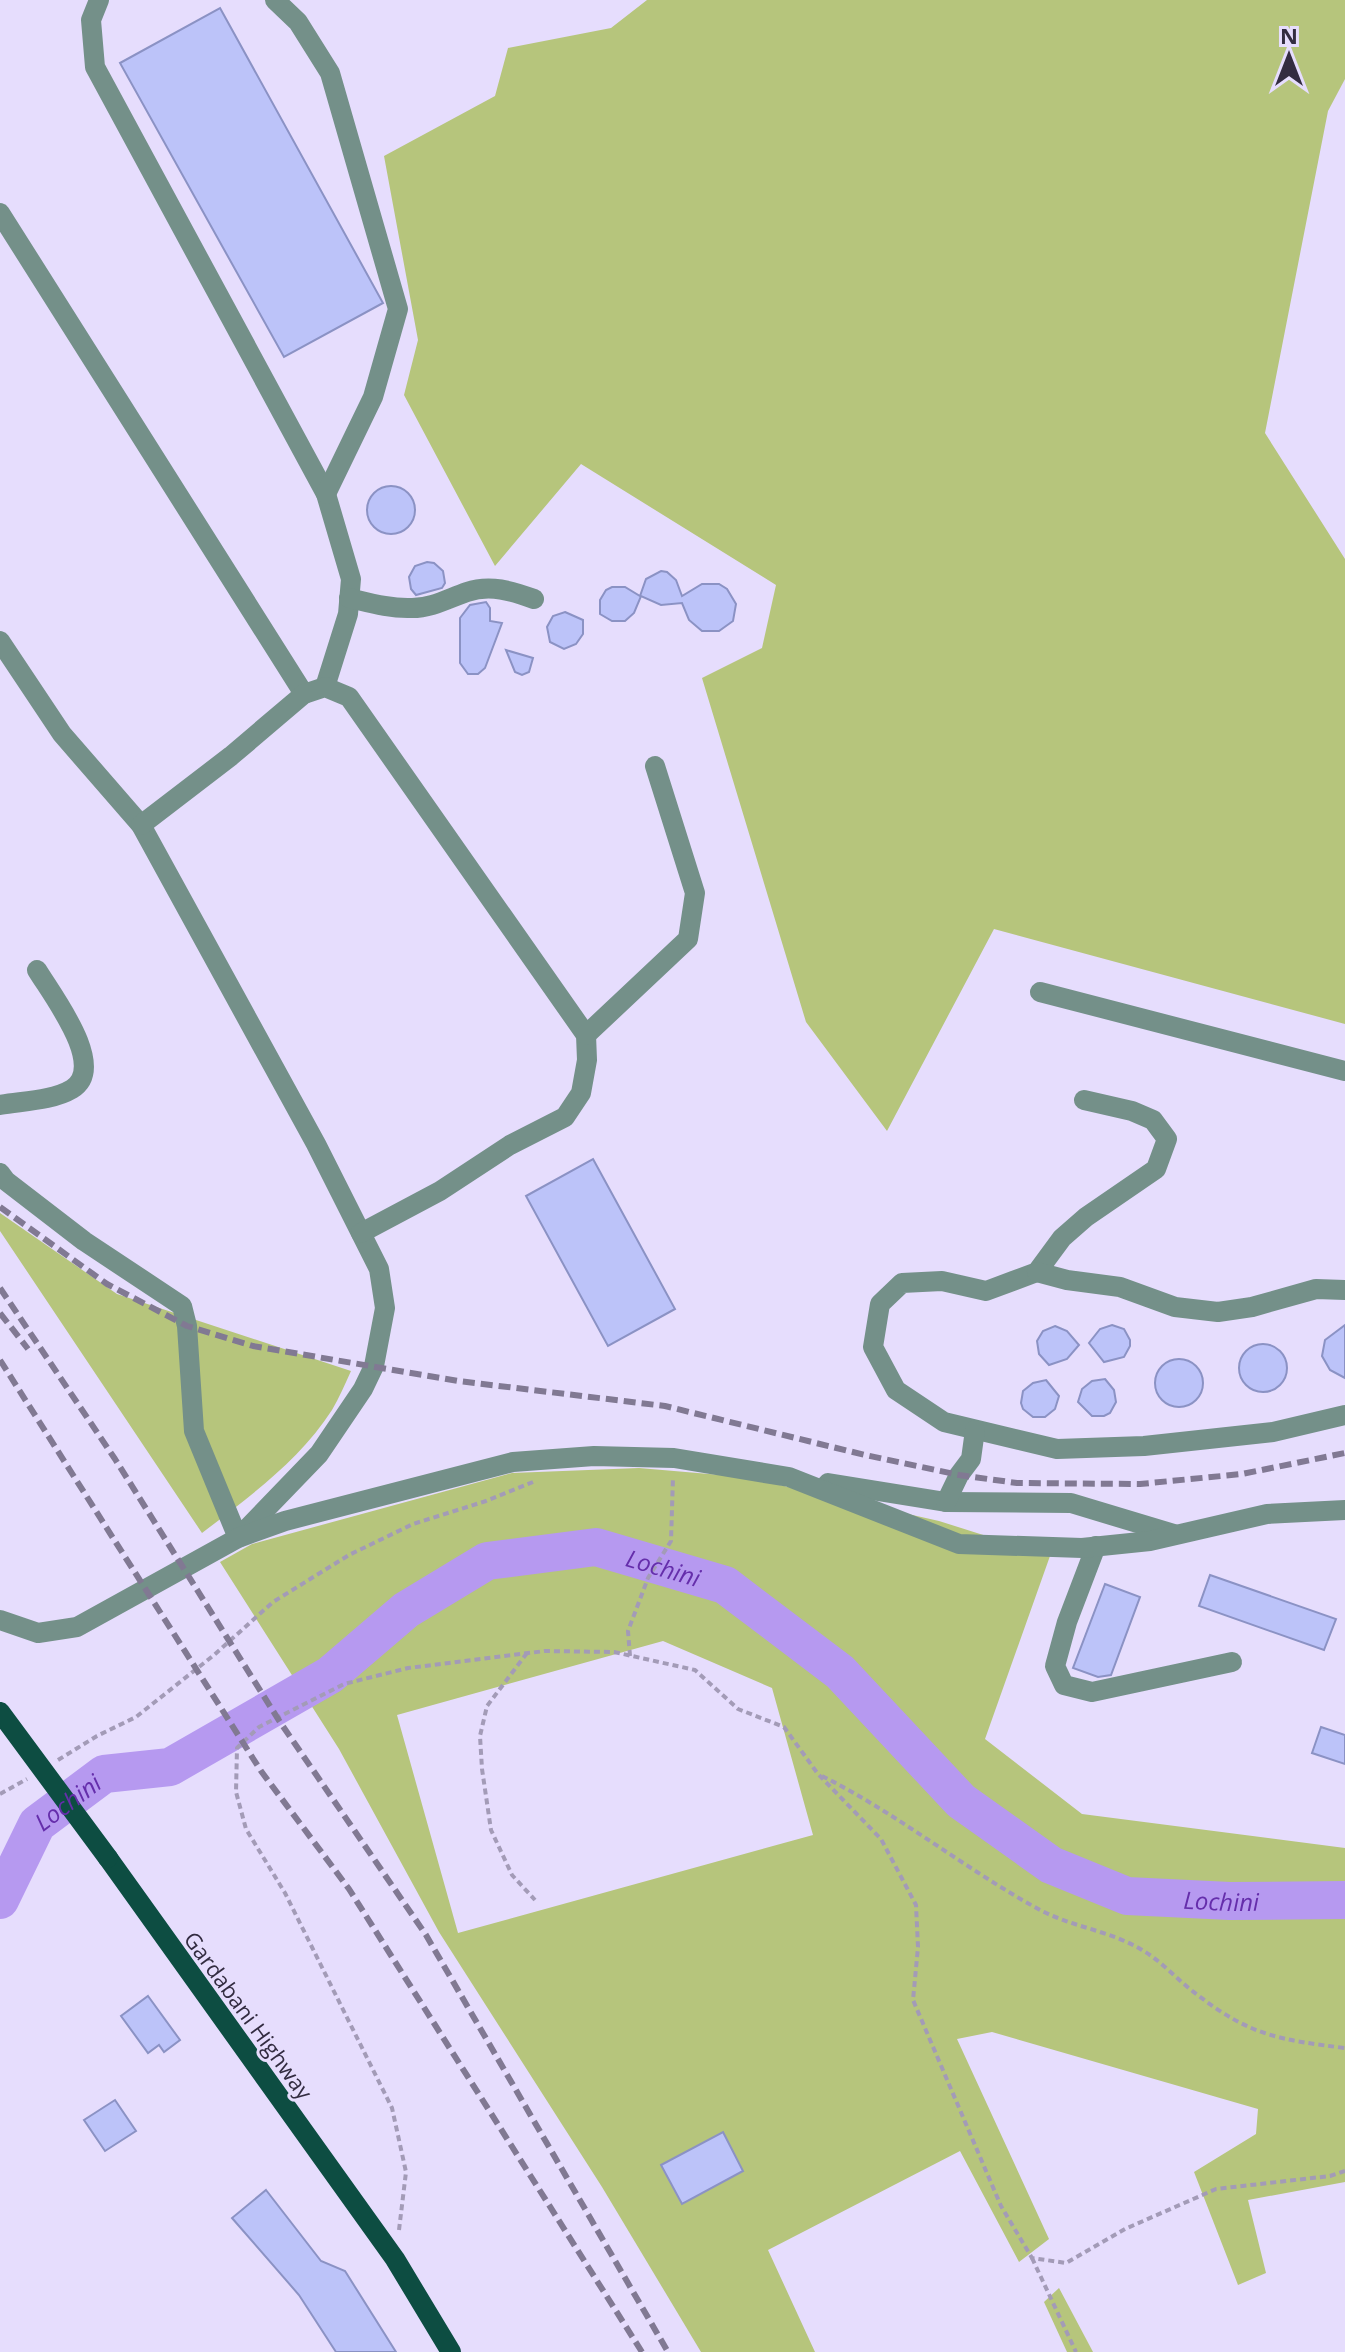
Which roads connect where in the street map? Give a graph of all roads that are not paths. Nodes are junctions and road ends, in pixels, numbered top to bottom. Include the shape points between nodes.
1 (99, 0) edge
2 (275, 0) edge
3 (0, 213) edge
4 (326, 494) junction
5 (349, 598) junction
6 (534, 599) dead end
7 (0, 641) edge
8 (325, 687) junction
9 (304, 694) junction
10 (655, 766) dead end
11 (141, 825) junction
12 (37, 970) dead end
13 (1040, 992) dead end
14 (586, 1035) junction
15 (1345, 1071) edge
16 (1084, 1100) dead end
17 (0, 1105) edge
18 (0, 1173) edge
19 (361, 1233) junction
20 (1037, 1272) junction
21 (1345, 1290) edge
22 (1345, 1415) edge
23 (975, 1430) junction
24 (789, 1477) junction
25 (946, 1502) junction
26 (1345, 1510) edge
27 (1177, 1535) junction
28 (238, 1538) junction
29 (1096, 1546) junction
30 (0, 1620) edge
31 (1232, 1662) dead end
32 (0, 1712) edge
33 (451, 2352) edge

1 - 4 street via 91,20 95,67
2 - 4 street via 298,22 330,73 398,309 373,397
3 - 9 street
4 - 5 street via 351,579
5 - 6 street via 413,608 490,587
5 - 8 street
7 - 11 street via 62,734
8 - 9 street
8 - 14 street via 349,697
9 - 11 street
10 - 14 street via 695,893 688,939
11 - 19 street
12 - 17 street via 81,1045 83,1079 60,1094
13 - 15 street
14 - 19 street via 581,1093 565,1117
16 - 20 street via 1153,1120 1167,1139 1156,1169 1086,1217
18 - 28 street via 84,1241 182,1306 194,1431
19 - 28 street via 384,1289 374,1366 319,1454
20 - 21 street via 1120,1287 1175,1307 1218,1312 1316,1289
20 - 23 street via 986,1291 942,1281 902,1283 880,1304 873,1347 896,1390 944,1422
22 - 23 street via 1273,1432 1144,1446 1057,1449
23 - 25 street via 971,1459
24 - 25 street
24 - 28 street via 674,1458 513,1462
24 - 29 street via 959,1544
25 - 27 street via 1071,1503
26 - 27 street via 1267,1514
27 - 29 street
28 - 30 street via 77,1627 38,1633
29 - 31 street via 1055,1666 1064,1685 1092,1692
32 - 33 main road, Gardabani Highway, bridge via 395,2259

